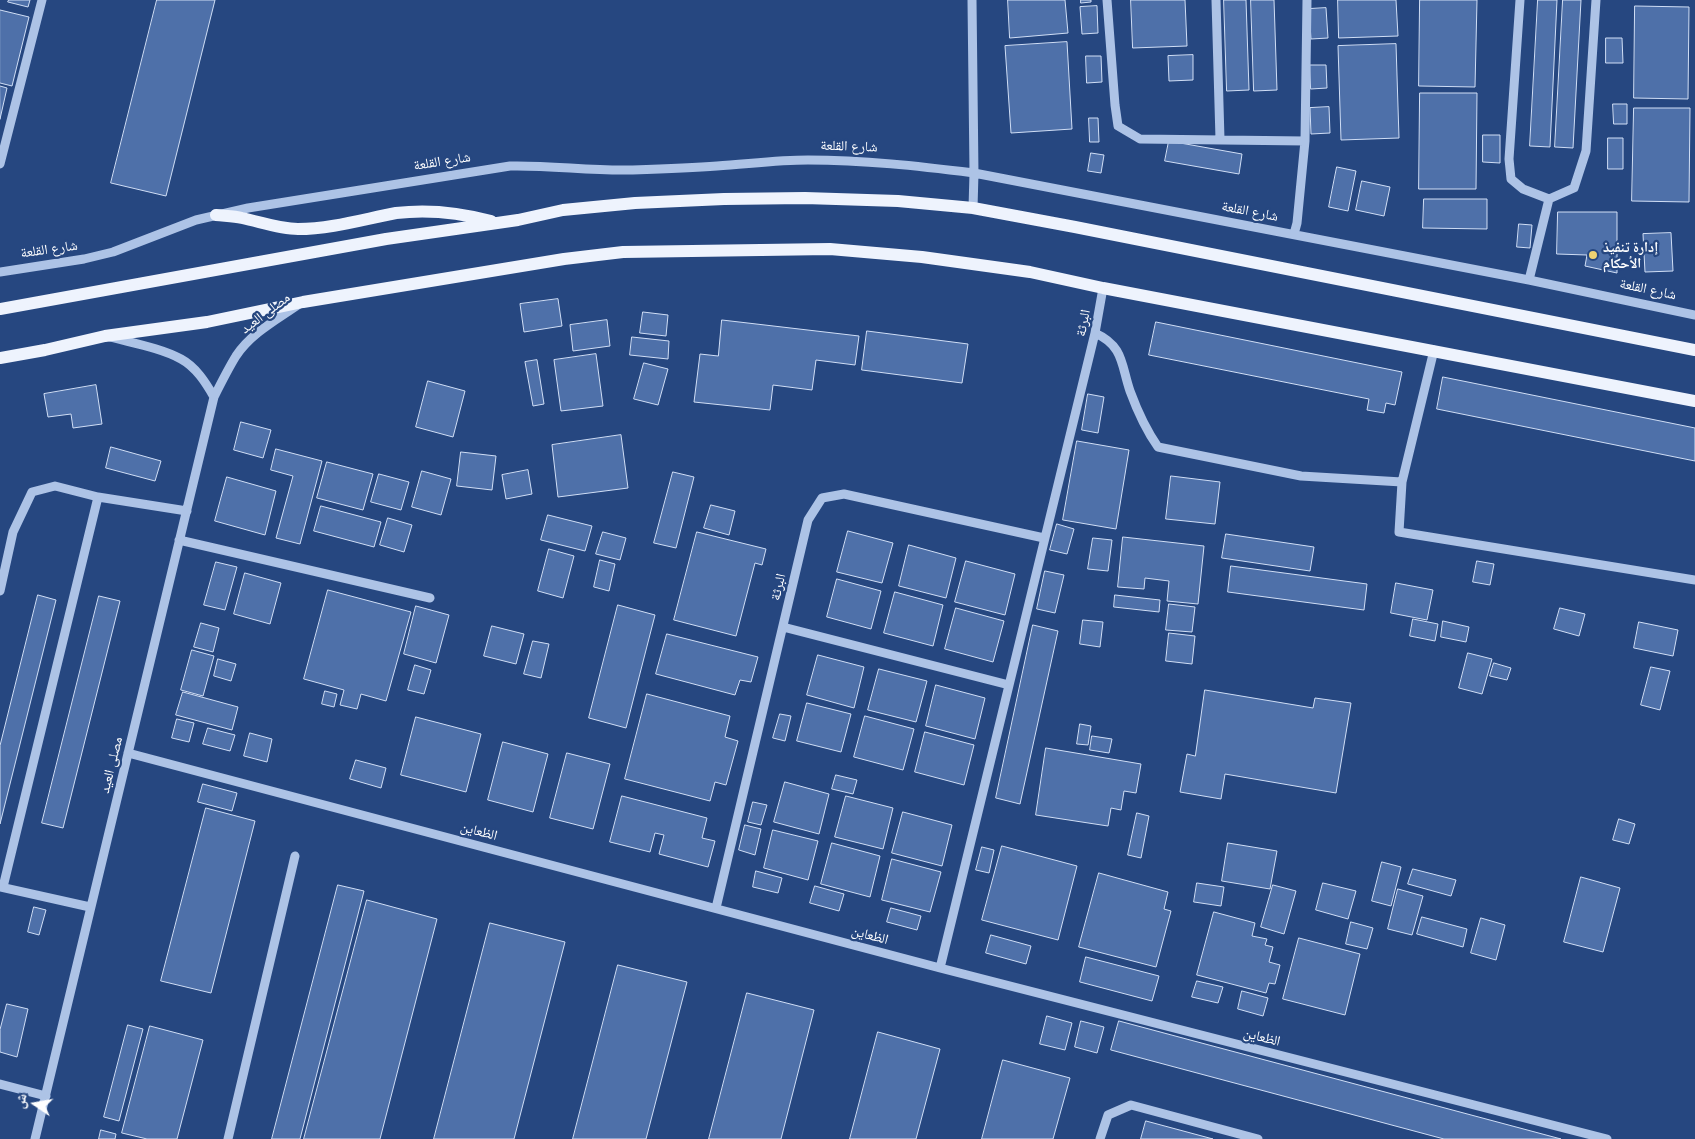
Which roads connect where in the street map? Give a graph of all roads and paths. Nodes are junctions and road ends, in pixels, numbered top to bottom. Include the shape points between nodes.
1 (42, 0) edge
2 (972, 0) edge
3 (1106, 0) edge
4 (1216, 0) edge
5 (1307, 0) edge
6 (1520, 0) edge
7 (1596, 0) edge
8 (1220, 139) junction
9 (1305, 141) junction
10 (0, 164) edge
11 (974, 173) junction
12 (1549, 199) junction
13 (972, 208) junction
14 (216, 215) junction
15 (496, 223) junction
16 (1294, 234) junction
17 (1, 269) edge
18 (1529, 280) junction
19 (1103, 288) junction
20 (303, 302) junction
21 (0, 308) edge
22 (1695, 314) edge
23 (1096, 333) junction
24 (105, 336) junction
25 (1434, 350) junction
26 (1695, 350) edge
27 (0, 358) edge
28 (214, 397) junction
29 (1695, 401) edge
30 (1402, 482) junction
31 (98, 497) junction
32 (187, 511) junction
33 (1044, 538) junction
34 (179, 540) junction
35 (1695, 580) edge
36 (0, 591) edge
37 (430, 598) dead end
38 (783, 627) junction
39 (1008, 685) junction
40 (128, 752) junction
41 (295, 856) dead end
42 (1, 887) edge
43 (90, 907) junction
44 (716, 908) junction
45 (940, 968) junction
46 (0, 1084) edge
47 (46, 1096) junction
48 (35, 1139) edge
49 (228, 1139) edge
50 (1100, 1139) edge
51 (1258, 1139) edge
52 (1607, 1139) edge

1 - 10 street
2 - 11 street
3 - 8 street via 1118,126 1140,139
4 - 8 street
5 - 9 street
6 - 12 street via 1511,179 1523,189
7 - 12 street via 1586,151 1574,188
8 - 9 street
9 - 16 street
11 - 13 street
11 - 14 street, شارع القلعة via 850,160 629,170 510,166
11 - 16 street, شارع القلعة
12 - 18 street
13 - 15 main road via 898,201 724,199 564,210
13 - 26 main road
14 - 15 main road via 297,230 399,213 458,214
14 - 17 street, شارع القلعة via 113,252 84,259
15 - 21 main road via 386,239
16 - 18 street, شارع القلعة
18 - 22 street, شارع القلعة
19 - 20 main road via 1020,271 922,257 830,249 623,252
19 - 23 street, البرثة
19 - 25 main road
20 - 24 main road via 207,322
20 - 28 street, مصلى العيد via 246,344 237,354
23 - 30 street via 1107,338 1119,354 1148,434 1158,447 1301,476
23 - 33 street, البرثة
24 - 27 main road
24 - 28 street via 181,359 192,367
25 - 29 main road
25 - 30 street
28 - 32 street, مصلى العيد
30 - 35 street via 1399,532
31 - 32 street
31 - 36 street via 55,486 32,492 13,532
31 - 42 street
32 - 34 street, مصلى العيد
33 - 38 street, البرثة via 844,494 822,498 808,520
33 - 39 street, البرثة
34 - 37 street
34 - 40 street, مصلى العيد
38 - 39 street
38 - 44 street, البرثة
39 - 45 street, البرثة
40 - 43 street, مصلى العيد
40 - 44 street, الظعاين
41 - 49 street
42 - 43 street
43 - 47 street, مصلى العيد
44 - 45 street, الظعاين
45 - 52 street, الظعاين
46 - 47 street
47 - 48 street, مصلى العيد
50 - 51 street via 1108,1115 1131,1105

